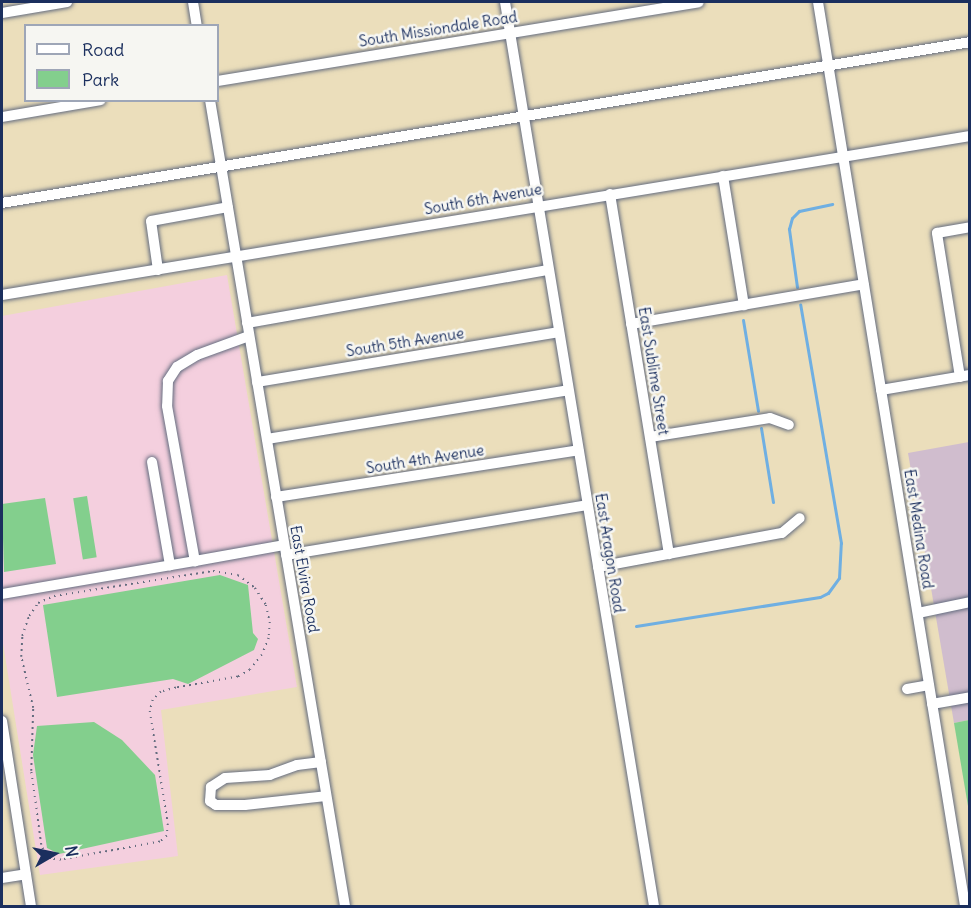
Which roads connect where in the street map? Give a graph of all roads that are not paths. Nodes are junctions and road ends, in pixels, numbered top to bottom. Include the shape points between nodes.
1 (67, 2) edge
2 (193, 2) edge
3 (505, 2) edge
4 (699, 2) edge
5 (818, 2) edge
6 (678, 3) edge
7 (2, 13) edge
8 (197, 24) edge
9 (510, 33) junction
10 (969, 42) edge
11 (828, 66) junction
12 (219, 81) edge
13 (89, 102) edge
14 (210, 102) edge
15 (523, 116) junction
16 (2, 117) edge
17 (969, 136) edge
18 (843, 157) junction
19 (221, 166) junction
20 (723, 176) junction
21 (610, 194) junction
22 (2, 203) edge
23 (538, 205) junction
24 (228, 207) junction
25 (969, 227) edge
26 (236, 257) junction
27 (158, 270) junction
28 (549, 270) junction
29 (864, 284) junction
30 (2, 295) edge
31 (744, 305) junction
32 (247, 323) junction
33 (631, 324) junction
34 (559, 332) junction
35 (249, 336) junction
36 (965, 376) edge
37 (257, 381) junction
38 (568, 390) junction
39 (881, 390) junction
40 (789, 425) dead end
41 (650, 437) junction
42 (267, 439) junction
43 (578, 450) junction
44 (152, 462) dead end
45 (276, 497) junction
46 (587, 505) junction
47 (800, 518) dead end
48 (285, 550) junction
49 (669, 554) junction
50 (195, 561) junction
51 (170, 565) junction
52 (598, 567) junction
53 (2, 594) edge
54 (969, 602) edge
55 (918, 613) junction
56 (929, 685) junction
57 (907, 689) dead end
58 (969, 697) edge
59 (932, 704) junction
60 (2, 721) edge
61 (321, 762) junction
62 (326, 796) junction
63 (26, 874) junction
64 (2, 878) edge
65 (31, 906) edge
66 (345, 906) edge
67 (654, 906) edge
68 (965, 906) edge

1 - 7 street
2 - 8 street
3 - 9 street, East Aragon Road
4 - 6 street, South Missiondale Road
5 - 11 street, East Medina Road
6 - 9 street, South Missiondale Road
9 - 12 street, South Missiondale Road
9 - 15 street, East Aragon Road
10 - 11 street
11 - 15 street
11 - 18 street, East Medina Road
13 - 16 street
14 - 19 street, East Elvira Road
15 - 19 street
15 - 23 street, East Aragon Road
17 - 18 street, South 6th Avenue
18 - 20 street, South 6th Avenue
18 - 29 street, East Medina Road
19 - 22 street
19 - 24 street, East Elvira Road
20 - 21 street, South 6th Avenue
20 - 31 street
21 - 23 street, South 6th Avenue
21 - 33 street, East Sublime Street
23 - 26 street, South 6th Avenue
23 - 28 street, East Aragon Road
24 - 26 street, East Elvira Road
24 - 27 street via 151,221
25 - 36 street via 937,233
26 - 27 street, South 6th Avenue
26 - 32 street, East Elvira Road
27 - 30 street, South 6th Avenue
28 - 32 street
28 - 34 street, East Aragon Road
29 - 31 street
29 - 39 street, East Medina Road
31 - 33 street
32 - 35 street, East Elvira Road
33 - 41 street, East Sublime Street
34 - 37 street, South 5th Avenue
34 - 38 street, East Aragon Road
35 - 37 street, East Elvira Road
35 - 50 street via 186,361 168,381 167,406
36 - 39 street
37 - 42 street, East Elvira Road
38 - 42 street
38 - 43 street, East Aragon Road
39 - 55 street, East Medina Road
40 - 41 street via 770,418
41 - 49 street, East Sublime Street
42 - 45 street, East Elvira Road
43 - 45 street, South 4th Avenue
43 - 46 street, East Aragon Road
44 - 51 street
45 - 48 street, East Elvira Road
46 - 48 street
46 - 52 street, East Aragon Road
47 - 49 street via 782,533
48 - 50 street
48 - 61 street, East Elvira Road
49 - 52 street
50 - 51 street
51 - 53 street
52 - 67 street, East Aragon Road
54 - 55 street
55 - 56 street, East Medina Road
56 - 57 street
56 - 59 street, East Medina Road
58 - 59 street
59 - 68 street, East Medina Road
60 - 63 street
61 - 62 street, East Elvira Road
61 - 62 street via 297,765 270,775 225,778 211,788 210,801 216,805 245,805
62 - 66 street, East Elvira Road
63 - 64 street
63 - 65 street

